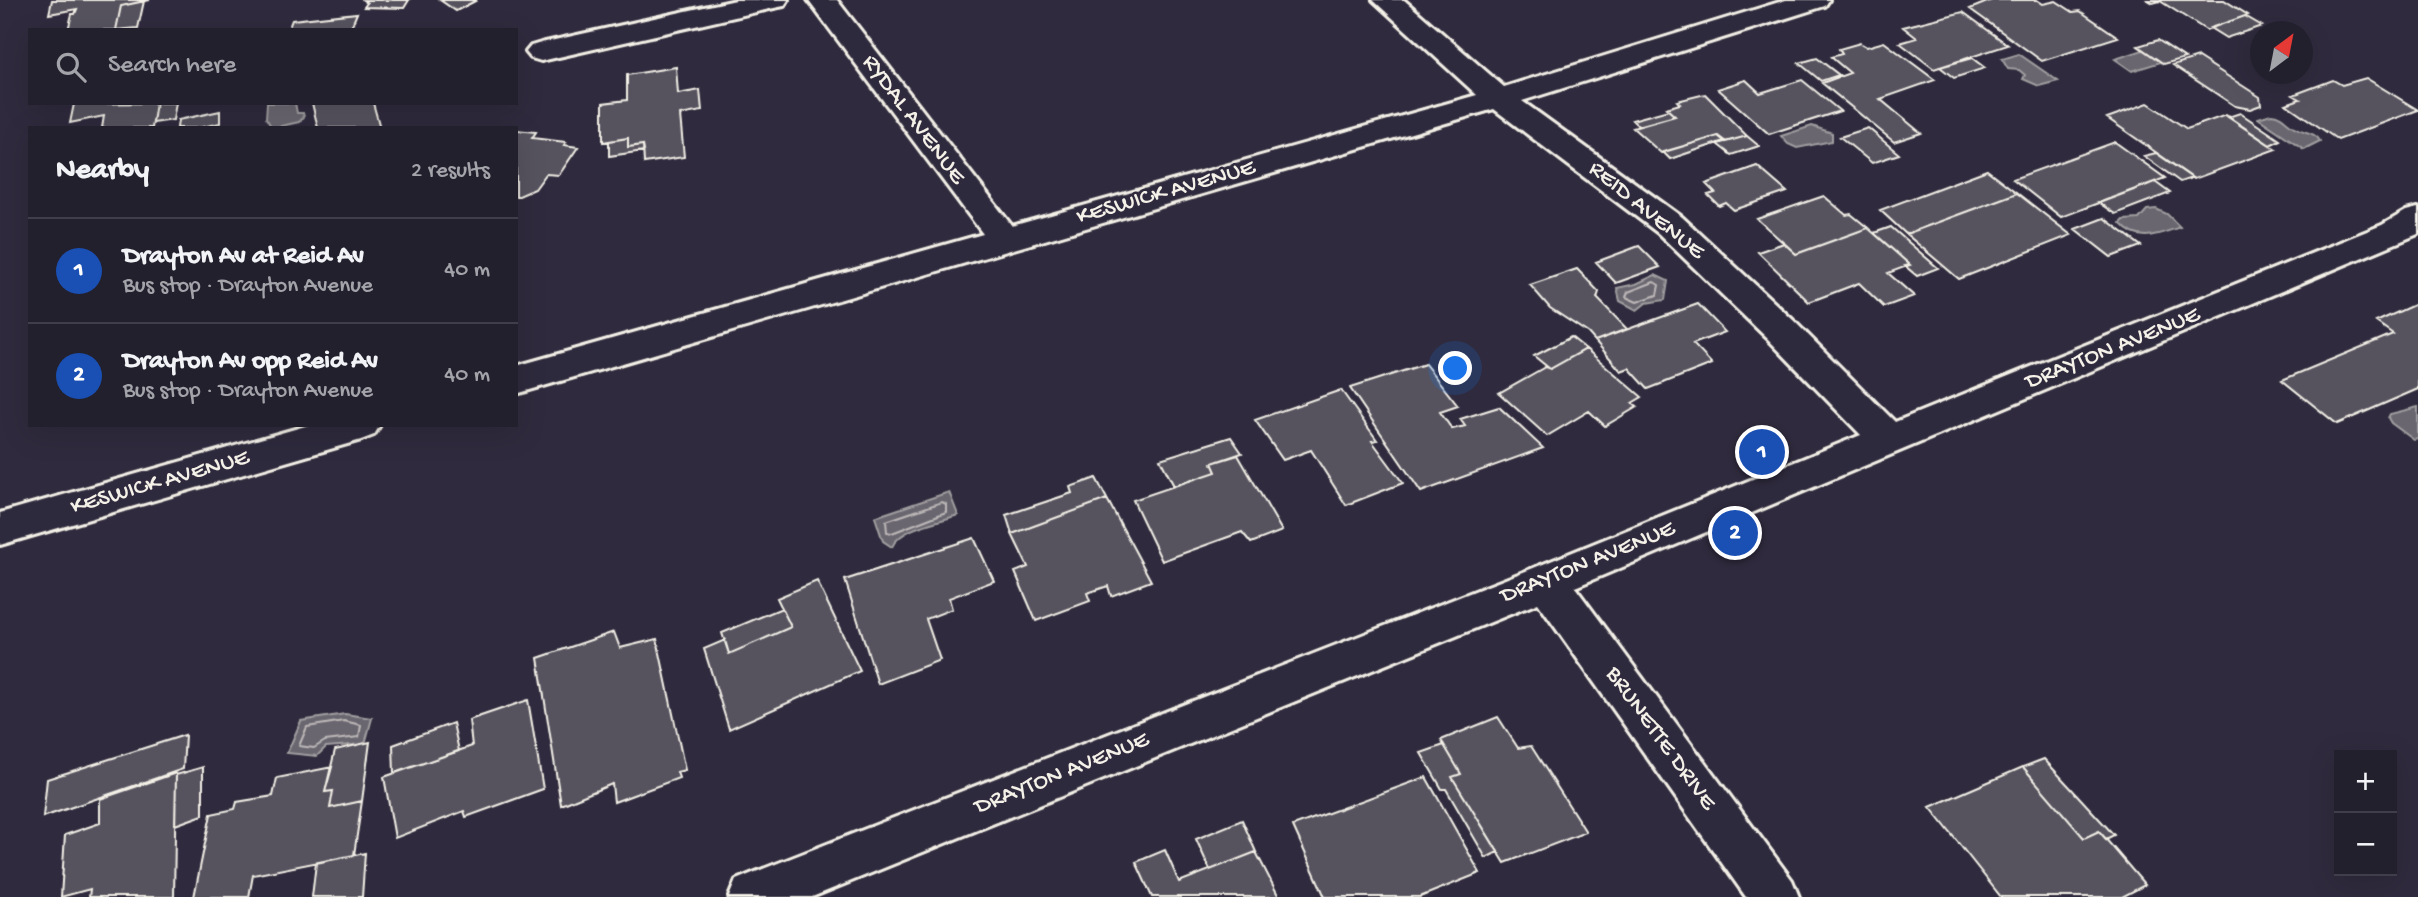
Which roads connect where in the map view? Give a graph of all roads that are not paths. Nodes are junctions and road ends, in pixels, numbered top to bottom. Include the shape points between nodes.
1 (774, 0) edge
2 (821, 0) edge
3 (1387, 0) edge
4 (1815, 0) edge
5 (541, 52) dead end
6 (1499, 98) junction
7 (2410, 234) edge
8 (1005, 240) junction
9 (518, 379) edge
10 (354, 427) edge
11 (1889, 440) junction
12 (0, 529) edge
13 (1546, 581) junction
14 (831, 883) edge
15 (753, 897) edge
16 (1775, 897) edge

1 - 5 street
2 - 8 street, RYDAL AVENUE
3 - 6 street, REID AVENUE
4 - 6 street, KESWICK AVENUE
6 - 8 street, KESWICK AVENUE
6 - 11 street, REID AVENUE via 1670,225
7 - 11 street, DRAYTON AVENUE
8 - 9 street, KESWICK AVENUE
10 - 12 street, KESWICK AVENUE
11 - 13 street, DRAYTON AVENUE
13 - 14 street, DRAYTON AVENUE
13 - 16 street, BRUNETTE DRIVE
14 - 15 street, DRAYTON AVENUE

